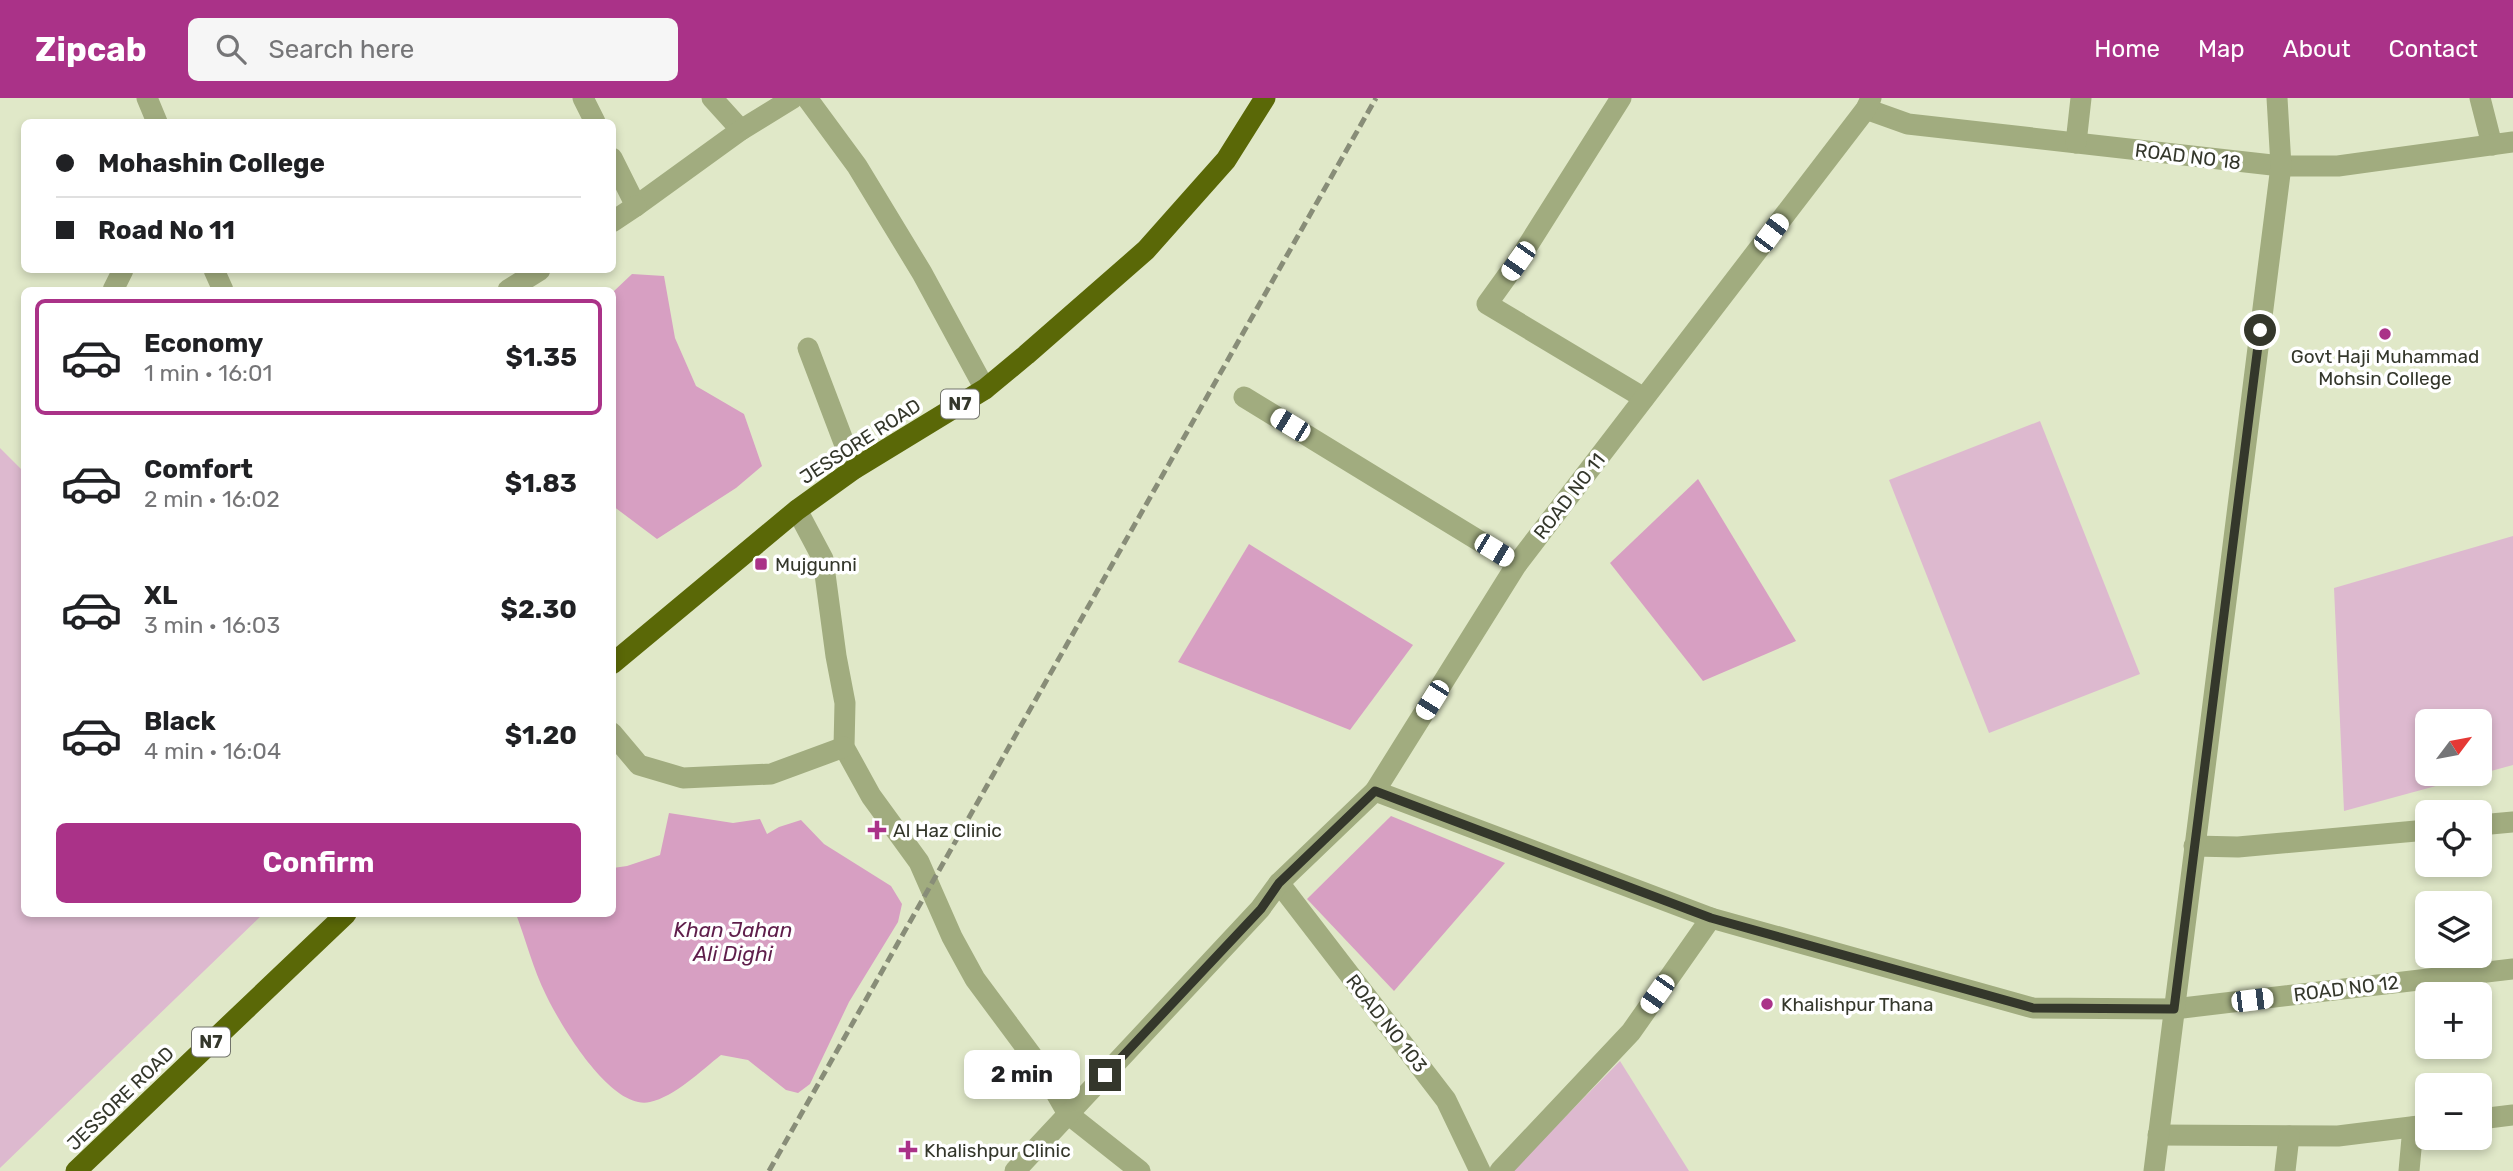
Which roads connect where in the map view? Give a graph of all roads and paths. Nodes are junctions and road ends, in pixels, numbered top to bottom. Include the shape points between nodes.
1 (147, 98) edge
2 (583, 98) edge
3 (712, 98) edge
4 (793, 98) edge
5 (807, 98) edge
6 (1265, 98) edge
7 (1621, 98) edge
8 (2081, 98) edge
9 (2277, 98) edge
10 (2480, 98) edge
11 (1868, 104) edge
12 (156, 119) edge
13 (594, 119) edge
14 (741, 130) junction
15 (2076, 143) junction
16 (2503, 143) edge
17 (616, 166) edge
18 (2281, 166) junction
19 (636, 206) junction
20 (616, 219) edge
21 (535, 273) edge
22 (513, 287) edge
23 (808, 348) dead end
24 (985, 389) junction
25 (1244, 397) dead end
26 (1644, 398) junction
27 (855, 469) junction
28 (797, 510) junction
29 (1517, 564) junction
30 (616, 661) edge
31 (616, 738) edge
32 (844, 747) junction
33 (1375, 791) junction
34 (2513, 822) edge
35 (2492, 824) edge
36 (2415, 831) edge
37 (2194, 846) junction
38 (1279, 883) junction
39 (343, 917) edge
40 (1711, 918) junction
41 (2513, 969) edge
42 (2174, 1009) junction
43 (1068, 1114) junction
44 (2513, 1115) edge
45 (2492, 1118) edge
46 (2415, 1127) edge
47 (2158, 1135) junction
48 (2289, 1136) junction
49 (2415, 1146) edge
50 (76, 1171) edge
51 (1016, 1171) edge
52 (1140, 1171) edge
53 (1480, 1171) edge
54 (1500, 1171) edge
55 (2154, 1171) edge
56 (2285, 1171) edge
57 (2409, 1171) edge

1 - 12 street
2 - 13 street
3 - 14 street
4 - 14 street
5 - 24 street via 857,166
6 - 24 highway, JESSORE ROAD / N7 via 1226,160 1146,250
7 - 26 street via 1487,304
8 - 15 street
9 - 18 street
10 - 16 street
11 - 15 street, ROAD NO 18 via 1909,124
11 - 26 street, ROAD NO 11
14 - 19 street
15 - 18 street, ROAD NO 18
16 - 18 street, ROAD NO 18 via 2338,166
17 - 19 street
18 - 37 street
19 - 20 street
21 - 22 street
23 - 27 street
24 - 27 highway, JESSORE ROAD / N7
25 - 29 street
26 - 29 street, ROAD NO 11
27 - 28 highway, JESSORE ROAD / N7
28 - 30 highway, JESSORE ROAD / N7
28 - 32 street via 823,559 845,703
29 - 33 street, ROAD NO 11
31 - 32 street via 639,765 683,778 771,774
32 - 43 street via 871,796 919,862 975,979 1044,1072
33 - 38 street, ROAD NO 11
33 - 40 street, ROAD NO 12
34 - 35 street
36 - 37 street via 2238,847
37 - 42 street
38 - 43 street, ROAD NO 11 via 1261,909
38 - 53 street, ROAD NO 103 via 1446,1100
39 - 50 highway, JESSORE ROAD / N7
40 - 42 street, ROAD NO 12 via 2033,1008
40 - 54 street via 1631,1032
41 - 42 street, ROAD NO 12
42 - 47 street
43 - 51 street, ROAD NO 11
43 - 52 street
44 - 45 street
46 - 48 street via 2338,1136
47 - 48 street
47 - 55 street
48 - 56 street
49 - 57 street

